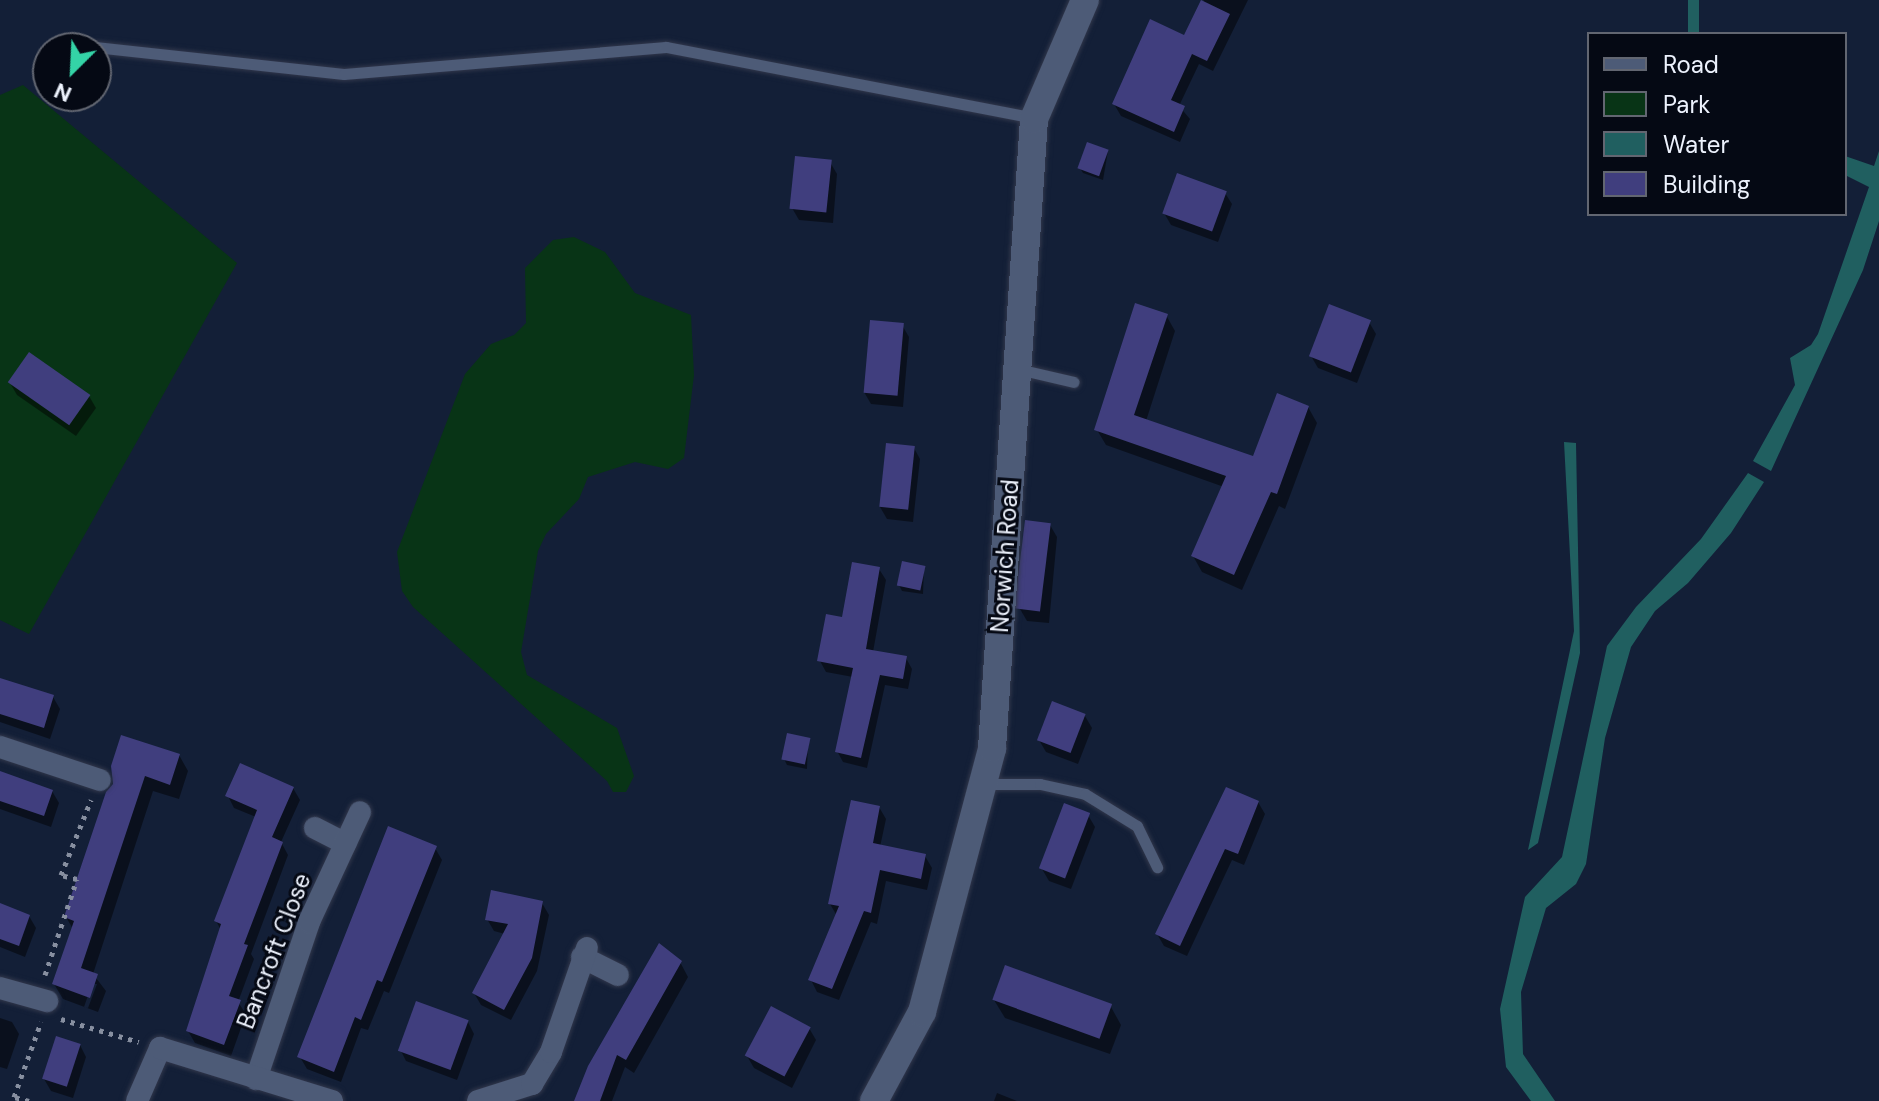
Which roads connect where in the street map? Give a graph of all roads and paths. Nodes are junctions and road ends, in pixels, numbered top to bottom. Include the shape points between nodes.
1 (1085, 0) edge
2 (112, 49) edge
3 (1034, 119) junction
4 (1017, 369) junction
5 (1074, 382) dead end
6 (0, 747) edge
7 (100, 780) joint
8 (983, 784) junction
9 (360, 812) dead end
10 (315, 828) dead end
11 (345, 843) junction
12 (1157, 867) dead end
13 (618, 975) dead end
14 (0, 988) edge
15 (43, 1005) junction
16 (160, 1048) junction
17 (256, 1079) junction
18 (29, 1101) edge
19 (137, 1101) edge
20 (332, 1101) edge
21 (478, 1101) edge
22 (874, 1101) edge

1 - 3 street, Norwich Road
2 - 3 lane via 344,74 666,47
3 - 4 street, Norwich Road
4 - 5 lane
4 - 8 street, Norwich Road via 992,748
6 - 7 street
7 - 15 path via 61,875 77,879
8 - 12 lane via 1040,784 1085,794 1137,826
8 - 22 street, Norwich Road via 922,1012
9 - 11 street, Bancroft Close
10 - 11 street
11 - 17 street, Bancroft Close via 309,922
13 - 21 street via 585,953 551,1052 532,1084
14 - 15 street
15 - 16 path
15 - 18 path via 14,1097
16 - 17 street
16 - 19 street
17 - 20 street

